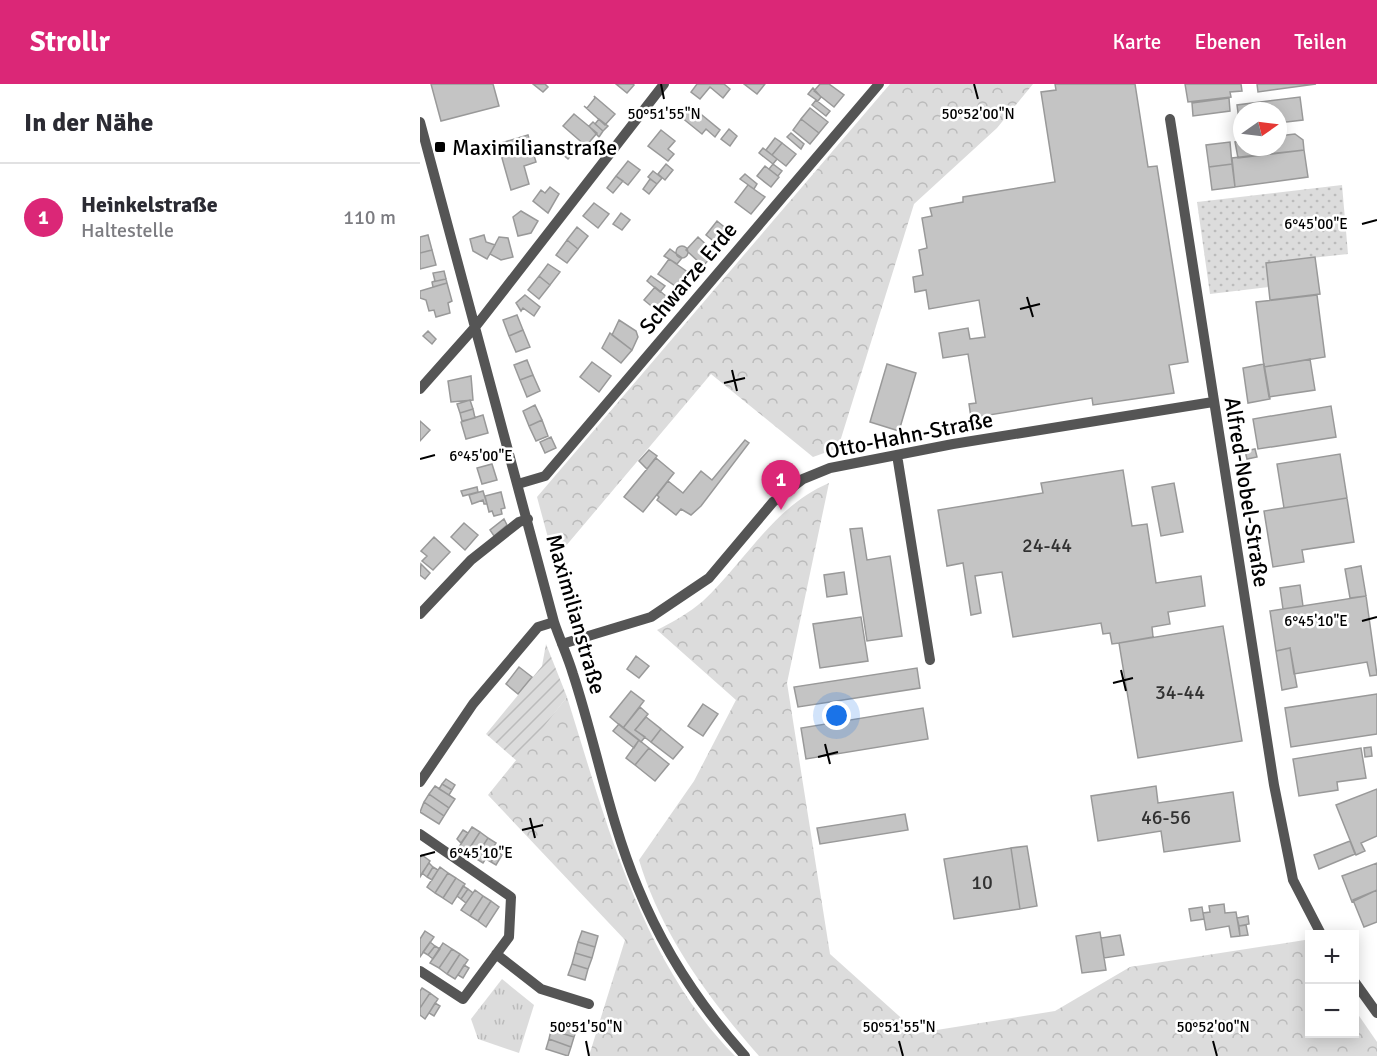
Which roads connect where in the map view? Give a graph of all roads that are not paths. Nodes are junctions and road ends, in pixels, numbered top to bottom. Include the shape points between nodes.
1 (664, 84) edge
2 (879, 84) edge
3 (1170, 119) dead end
4 (420, 122) edge
5 (476, 326) junction
6 (420, 389) edge
7 (1214, 402) junction
8 (897, 455) junction
9 (518, 484) junction
10 (528, 519) junction
11 (420, 614) edge
12 (554, 622) junction
13 (562, 644) junction
14 (930, 660) dead end
15 (420, 782) edge
16 (420, 834) edge
17 (1319, 930) edge
18 (496, 954) junction
19 (420, 971) edge
20 (1356, 984) edge
21 (589, 1004) dead end
22 (1377, 1013) edge
23 (746, 1056) edge

1 - 5 street
2 - 9 street, Schwarze Erde via 545,476
3 - 7 street, Alfred-Nobel-Straße
4 - 5 street, Maximilianstraße
5 - 6 street
5 - 9 street, Maximilianstraße
7 - 8 street, Otto-Hahn-Straße
7 - 17 street, Alfred-Nobel-Straße via 1287,855 1293,880
8 - 13 street, Otto-Hahn-Straße via 830,468 803,480 773,502 709,578 651,617
8 - 14 street
9 - 10 street, Maximilianstraße
10 - 11 street via 471,560
10 - 12 street, Maximilianstraße
12 - 13 street, Maximilianstraße
12 - 15 street via 538,627 473,704
13 - 23 street, Maximilianstraße via 637,887 677,964
16 - 18 street via 511,897 509,936
18 - 19 street via 463,999
18 - 21 street via 541,989
20 - 22 street

